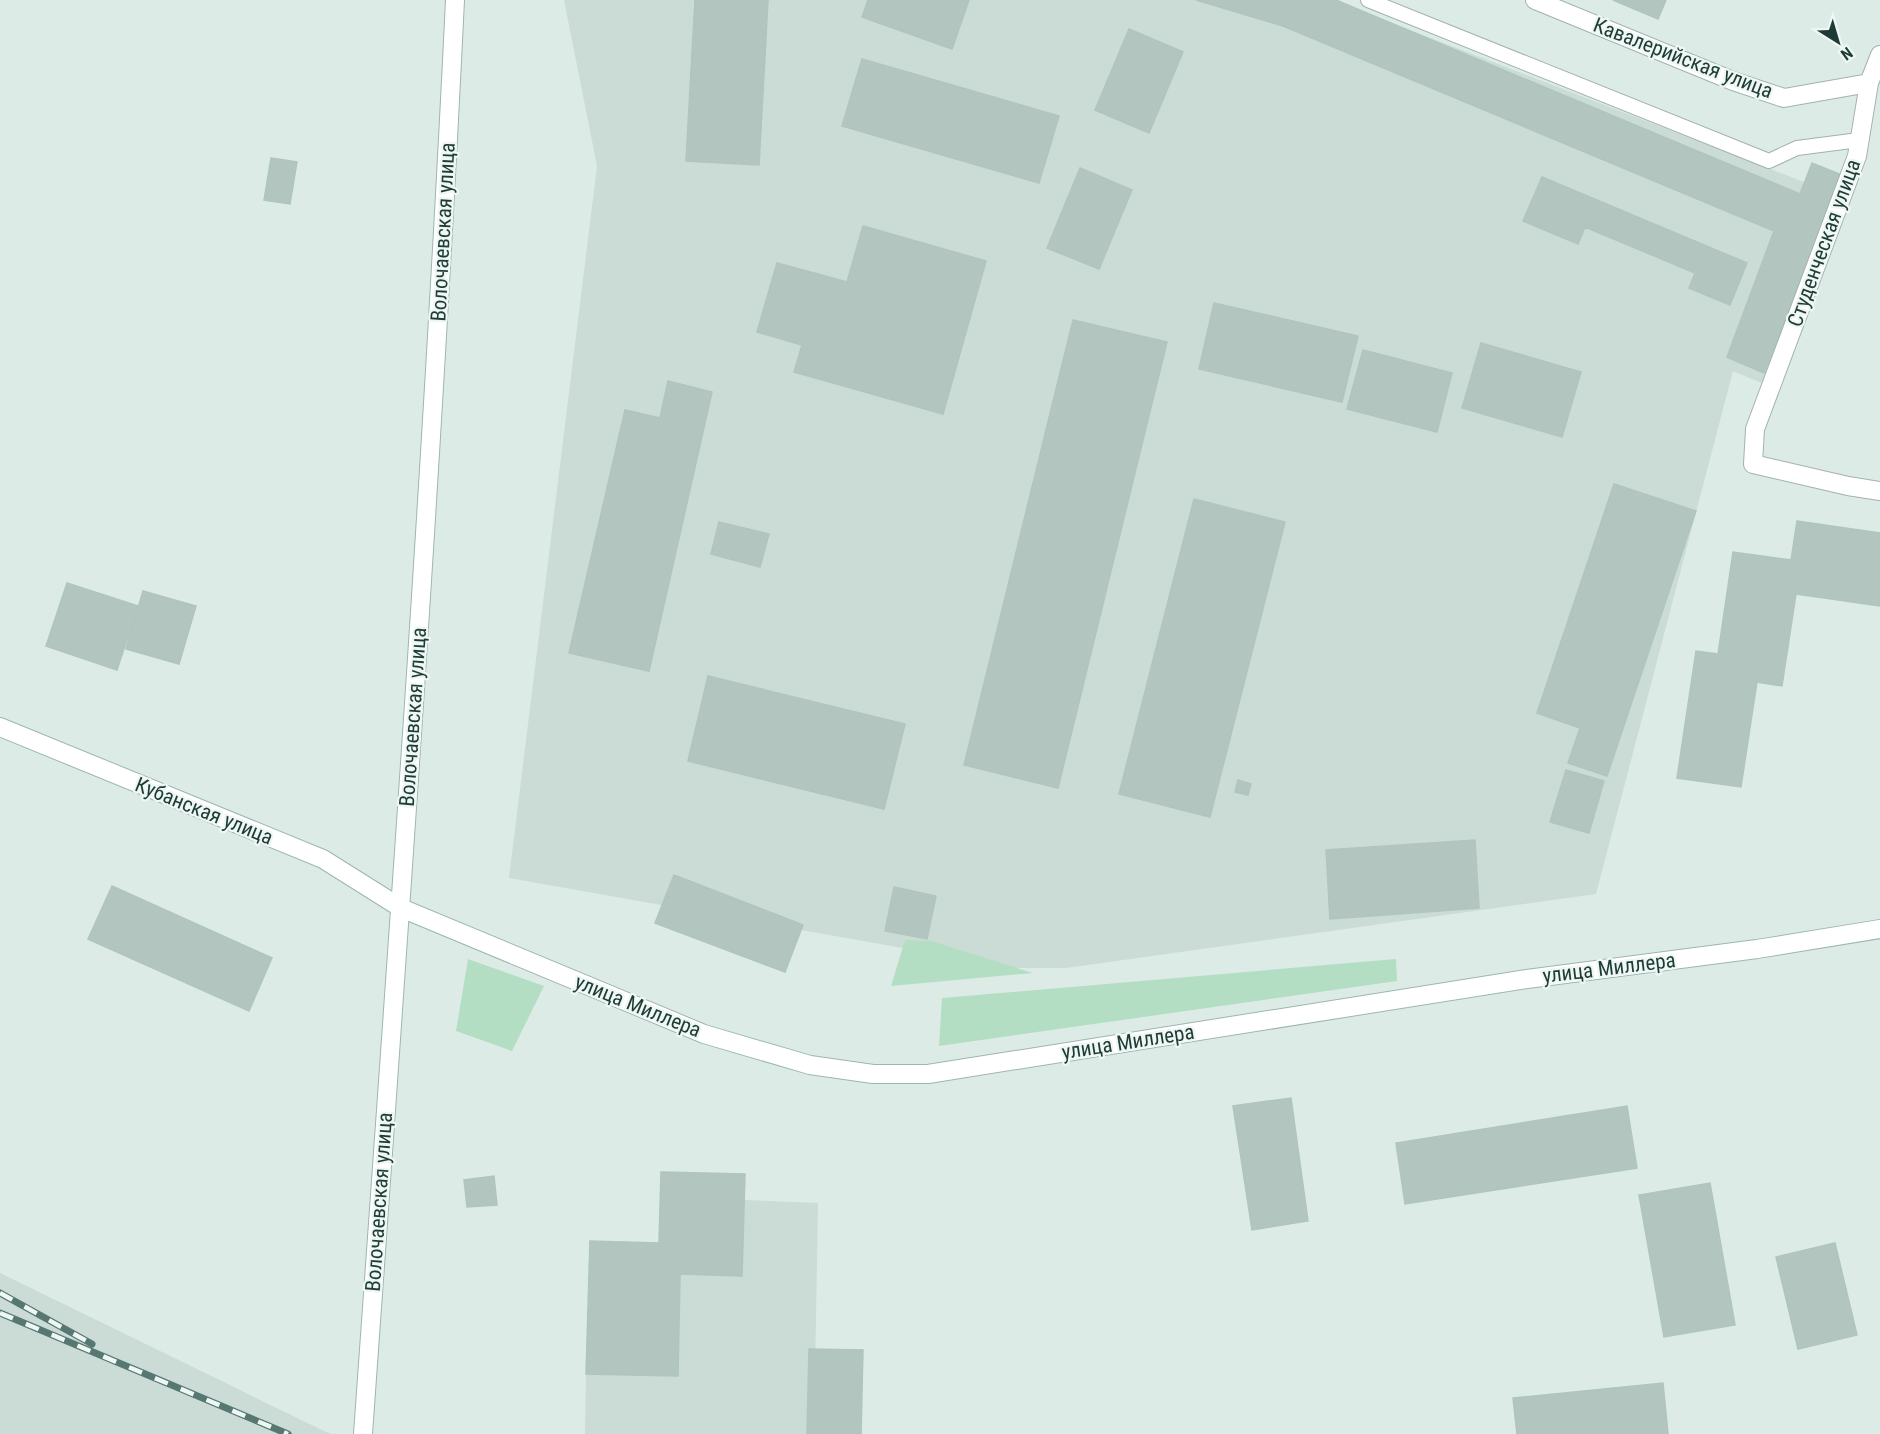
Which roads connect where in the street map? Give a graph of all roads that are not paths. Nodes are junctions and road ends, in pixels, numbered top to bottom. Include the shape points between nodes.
1 (455, 0) edge
2 (1368, 0) edge
3 (1535, 0) edge
4 (1880, 55) edge
5 (1869, 83) junction
6 (1858, 140) junction
7 (1880, 491) edge
8 (0, 727) edge
9 (401, 908) junction
10 (1880, 929) edge
11 (363, 1434) edge

1 - 9 main road, Волочаевская улица via 442,275
2 - 6 lane via 1769,161 1797,148
3 - 5 main road, Кавалерийская улица via 1733,81 1785,98
4 - 5 main road, Студенческая улица
5 - 6 main road, Студенческая улица
6 - 7 main road, Студенческая улица via 1857,156 1755,429 1753,464
8 - 9 main road, Кубанская улица via 323,859
9 - 10 main road, улица Миллера via 704,1034 810,1065 873,1074 928,1074 1527,979
9 - 11 main road, Волочаевская улица

